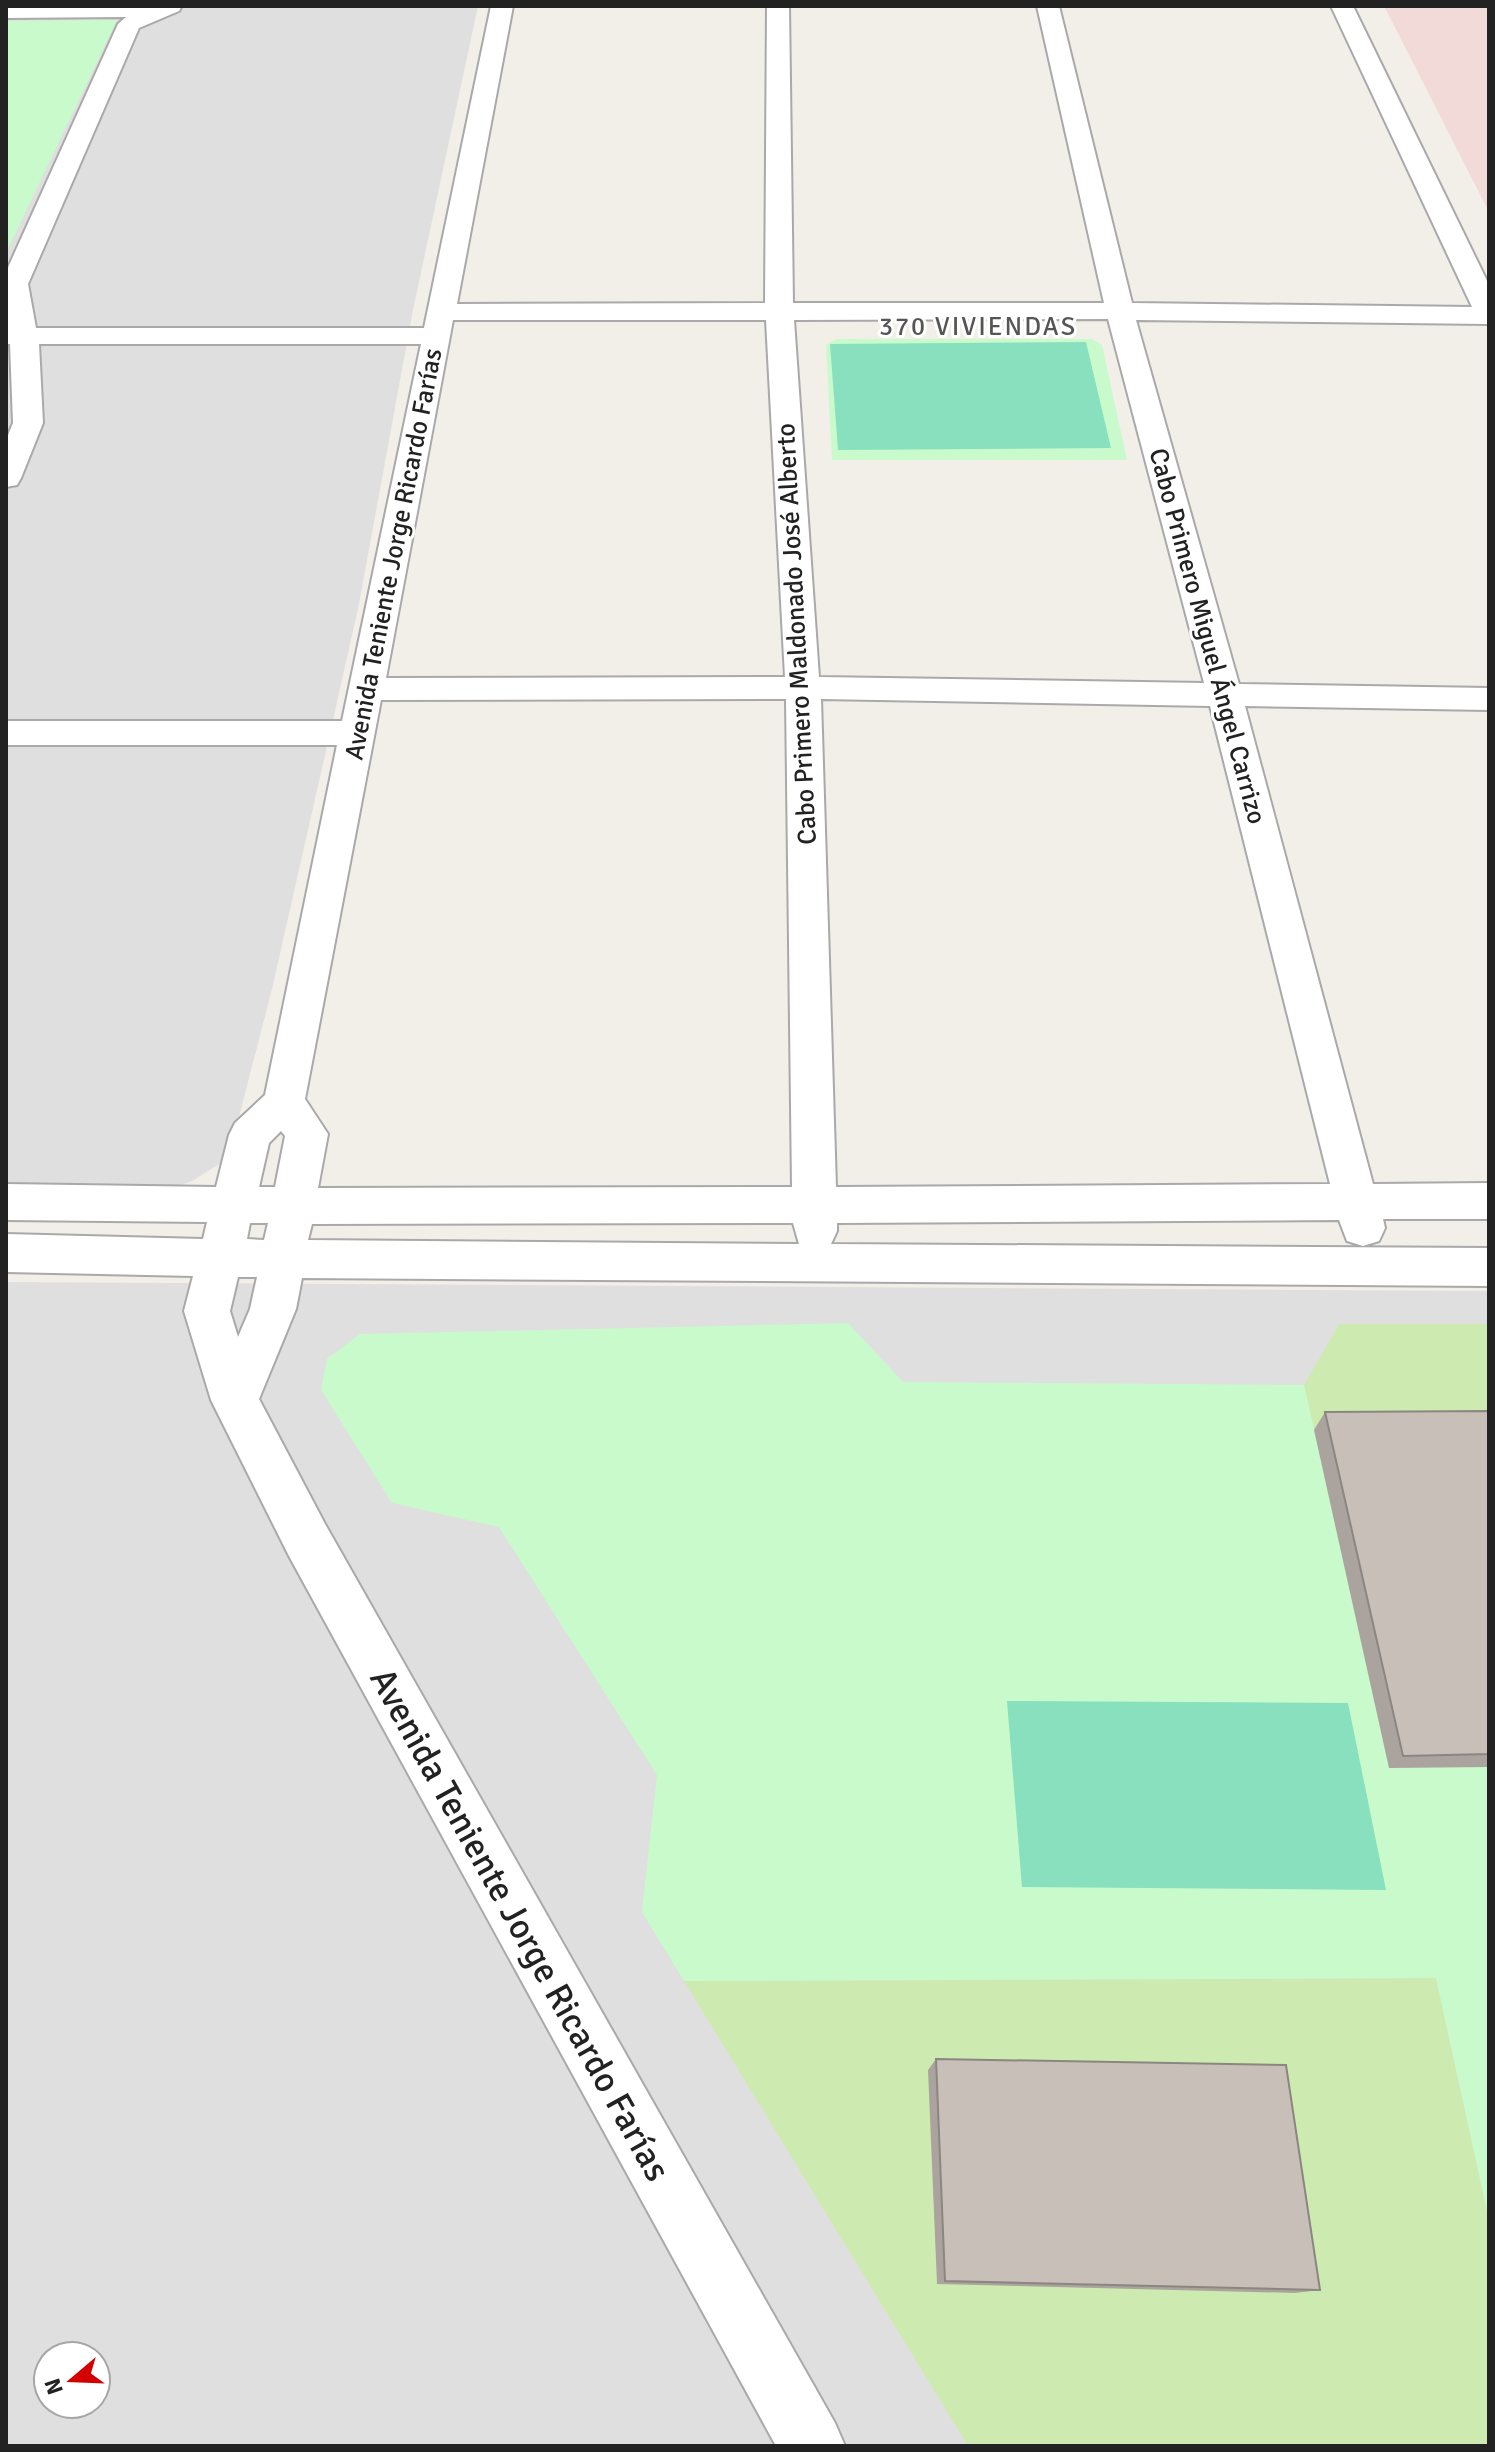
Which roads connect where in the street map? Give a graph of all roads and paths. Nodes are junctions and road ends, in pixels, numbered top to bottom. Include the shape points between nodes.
1 (502, 6) edge
2 (778, 6) edge
3 (1048, 6) edge
4 (1342, 6) edge
5 (166, 8) edge
6 (6, 11) edge
7 (779, 311) junction
8 (1120, 311) junction
9 (1489, 315) edge
10 (439, 324) junction
11 (15, 336) edge
12 (17, 423) edge
13 (6, 478) edge
14 (803, 688) junction
15 (366, 689) junction
16 (1225, 697) junction
17 (1489, 699) edge
18 (6, 733) edge
19 (357, 733) junction
20 (284, 1102) junction
21 (1355, 1200) junction
22 (1489, 1201) edge
23 (6, 1202) edge
24 (815, 1203) junction
25 (233, 1205) junction
26 (293, 1205) junction
27 (6, 1253) edge
28 (221, 1255) junction
29 (283, 1259) junction
30 (816, 1261) junction
31 (1374, 1265) junction
32 (1489, 1267) edge
33 (235, 1400) junction
34 (812, 2446) edge

1 - 10 street, Avenida Teniente Jorge Ricardo Farías
2 - 7 street, Cabo Primero Maldonado José Alberto
3 - 8 street, Cabo Primero Miguel Ángel Carrizo
4 - 9 street
5 - 6 street
5 - 11 street via 129,24 14,284
7 - 8 street
7 - 10 street
7 - 14 street, Cabo Primero Maldonado José Alberto
8 - 9 street
8 - 16 street, Cabo Primero Miguel Ángel Carrizo
10 - 11 street
10 - 15 street, Avenida Teniente Jorge Ricardo Farías
11 - 12 street
12 - 13 street
14 - 15 street
14 - 16 street
14 - 24 street, Cabo Primero Maldonado José Alberto
15 - 19 street, Avenida Teniente Jorge Ricardo Farías
16 - 17 street
16 - 21 street, Cabo Primero Miguel Ángel Carrizo
18 - 19 street
19 - 20 street, Avenida Teniente Jorge Ricardo Farías
20 - 25 street, Avenida Teniente Jorge Ricardo Farías via 250,1135
20 - 26 street via 307,1134
21 - 22 street
21 - 24 street
21 - 31 street, Cabo Primero Miguel Ángel Carrizo
23 - 25 street
24 - 26 street
24 - 30 street, Cabo Primero Maldonado José Alberto
25 - 26 street
25 - 28 street, Avenida Teniente Jorge Ricardo Farías
26 - 29 street
27 - 28 street
28 - 29 street
28 - 33 street, Avenida Teniente Jorge Ricardo Farías via 207,1311
29 - 30 street
29 - 33 street via 273,1309
30 - 31 street
31 - 32 street
33 - 34 street, Avenida Teniente Jorge Ricardo Farías via 307,1540

